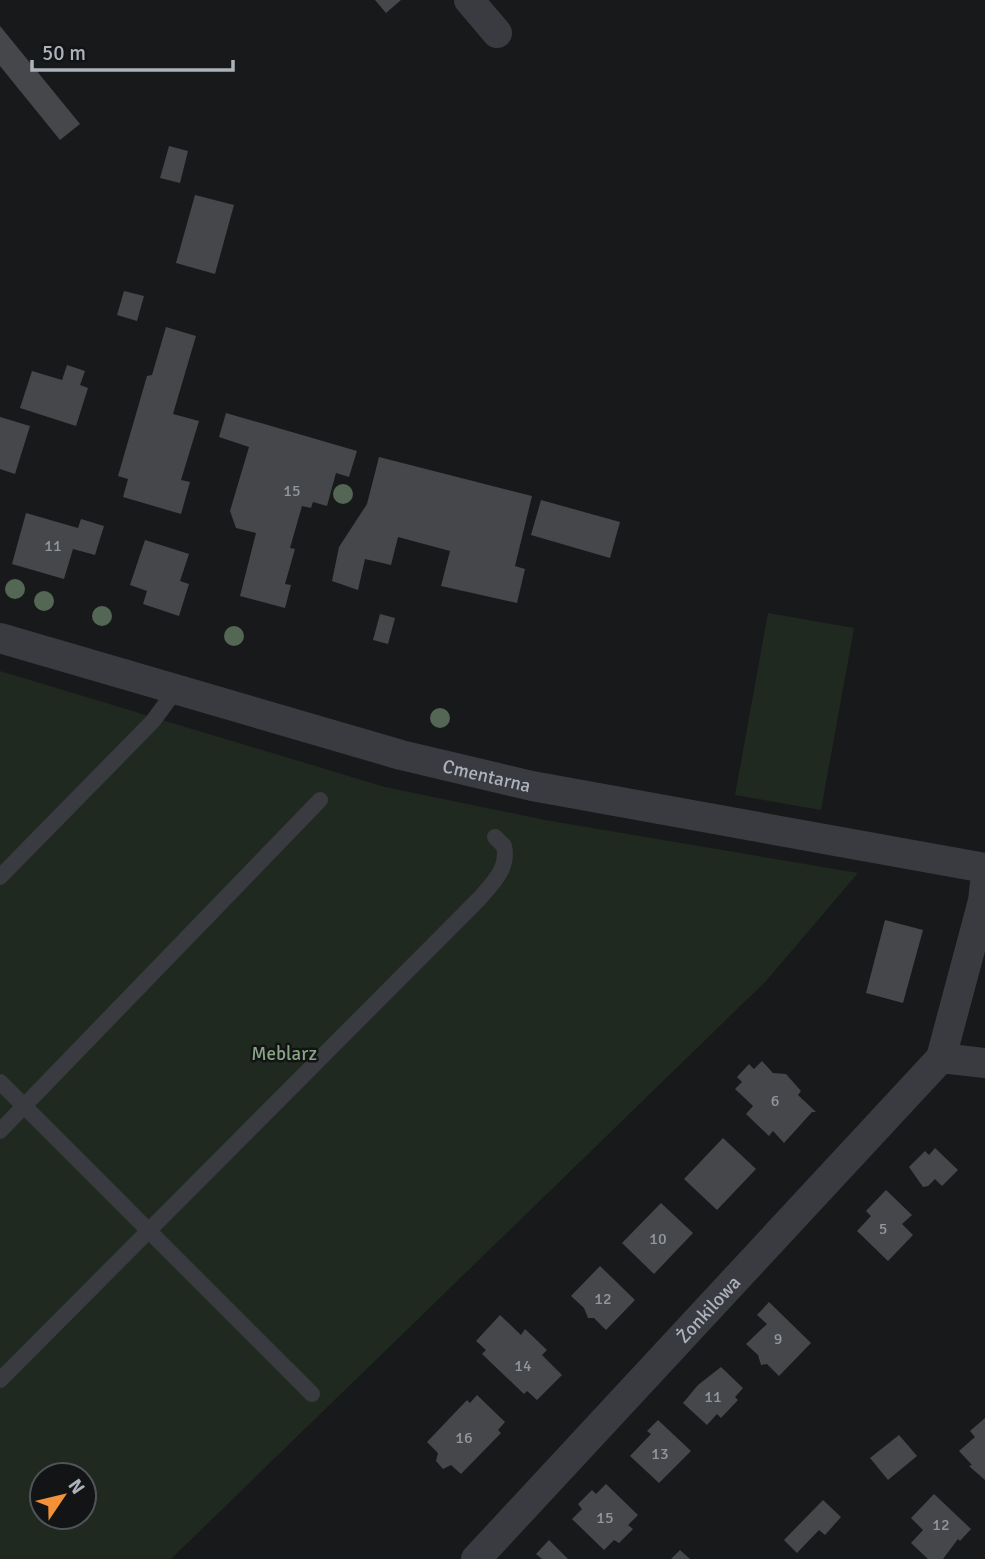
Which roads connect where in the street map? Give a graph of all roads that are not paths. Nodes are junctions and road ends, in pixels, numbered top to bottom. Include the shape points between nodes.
1 (468, 0) edge
2 (497, 33) dead end
3 (0, 639) edge
4 (175, 691) junction
5 (320, 800) dead end
6 (495, 837) dead end
7 (985, 867) edge
8 (0, 877) edge
9 (984, 895) edge
10 (941, 1058) junction
11 (985, 1063) edge
12 (0, 1082) edge
13 (24, 1106) junction
14 (0, 1131) edge
15 (148, 1229) junction
16 (0, 1380) edge
17 (312, 1394) dead end
18 (476, 1559) edge

1 - 2 street
3 - 4 street, Cmentarna
4 - 7 street, Cmentarna via 401,755 532,786
4 - 8 lane via 153,721
5 - 13 lane
6 - 15 lane via 506,853 492,885
9 - 10 street, Żonkilowa
10 - 11 street
10 - 18 street, Żonkilowa
12 - 13 lane
13 - 14 lane
13 - 15 lane
15 - 16 lane
15 - 17 lane

